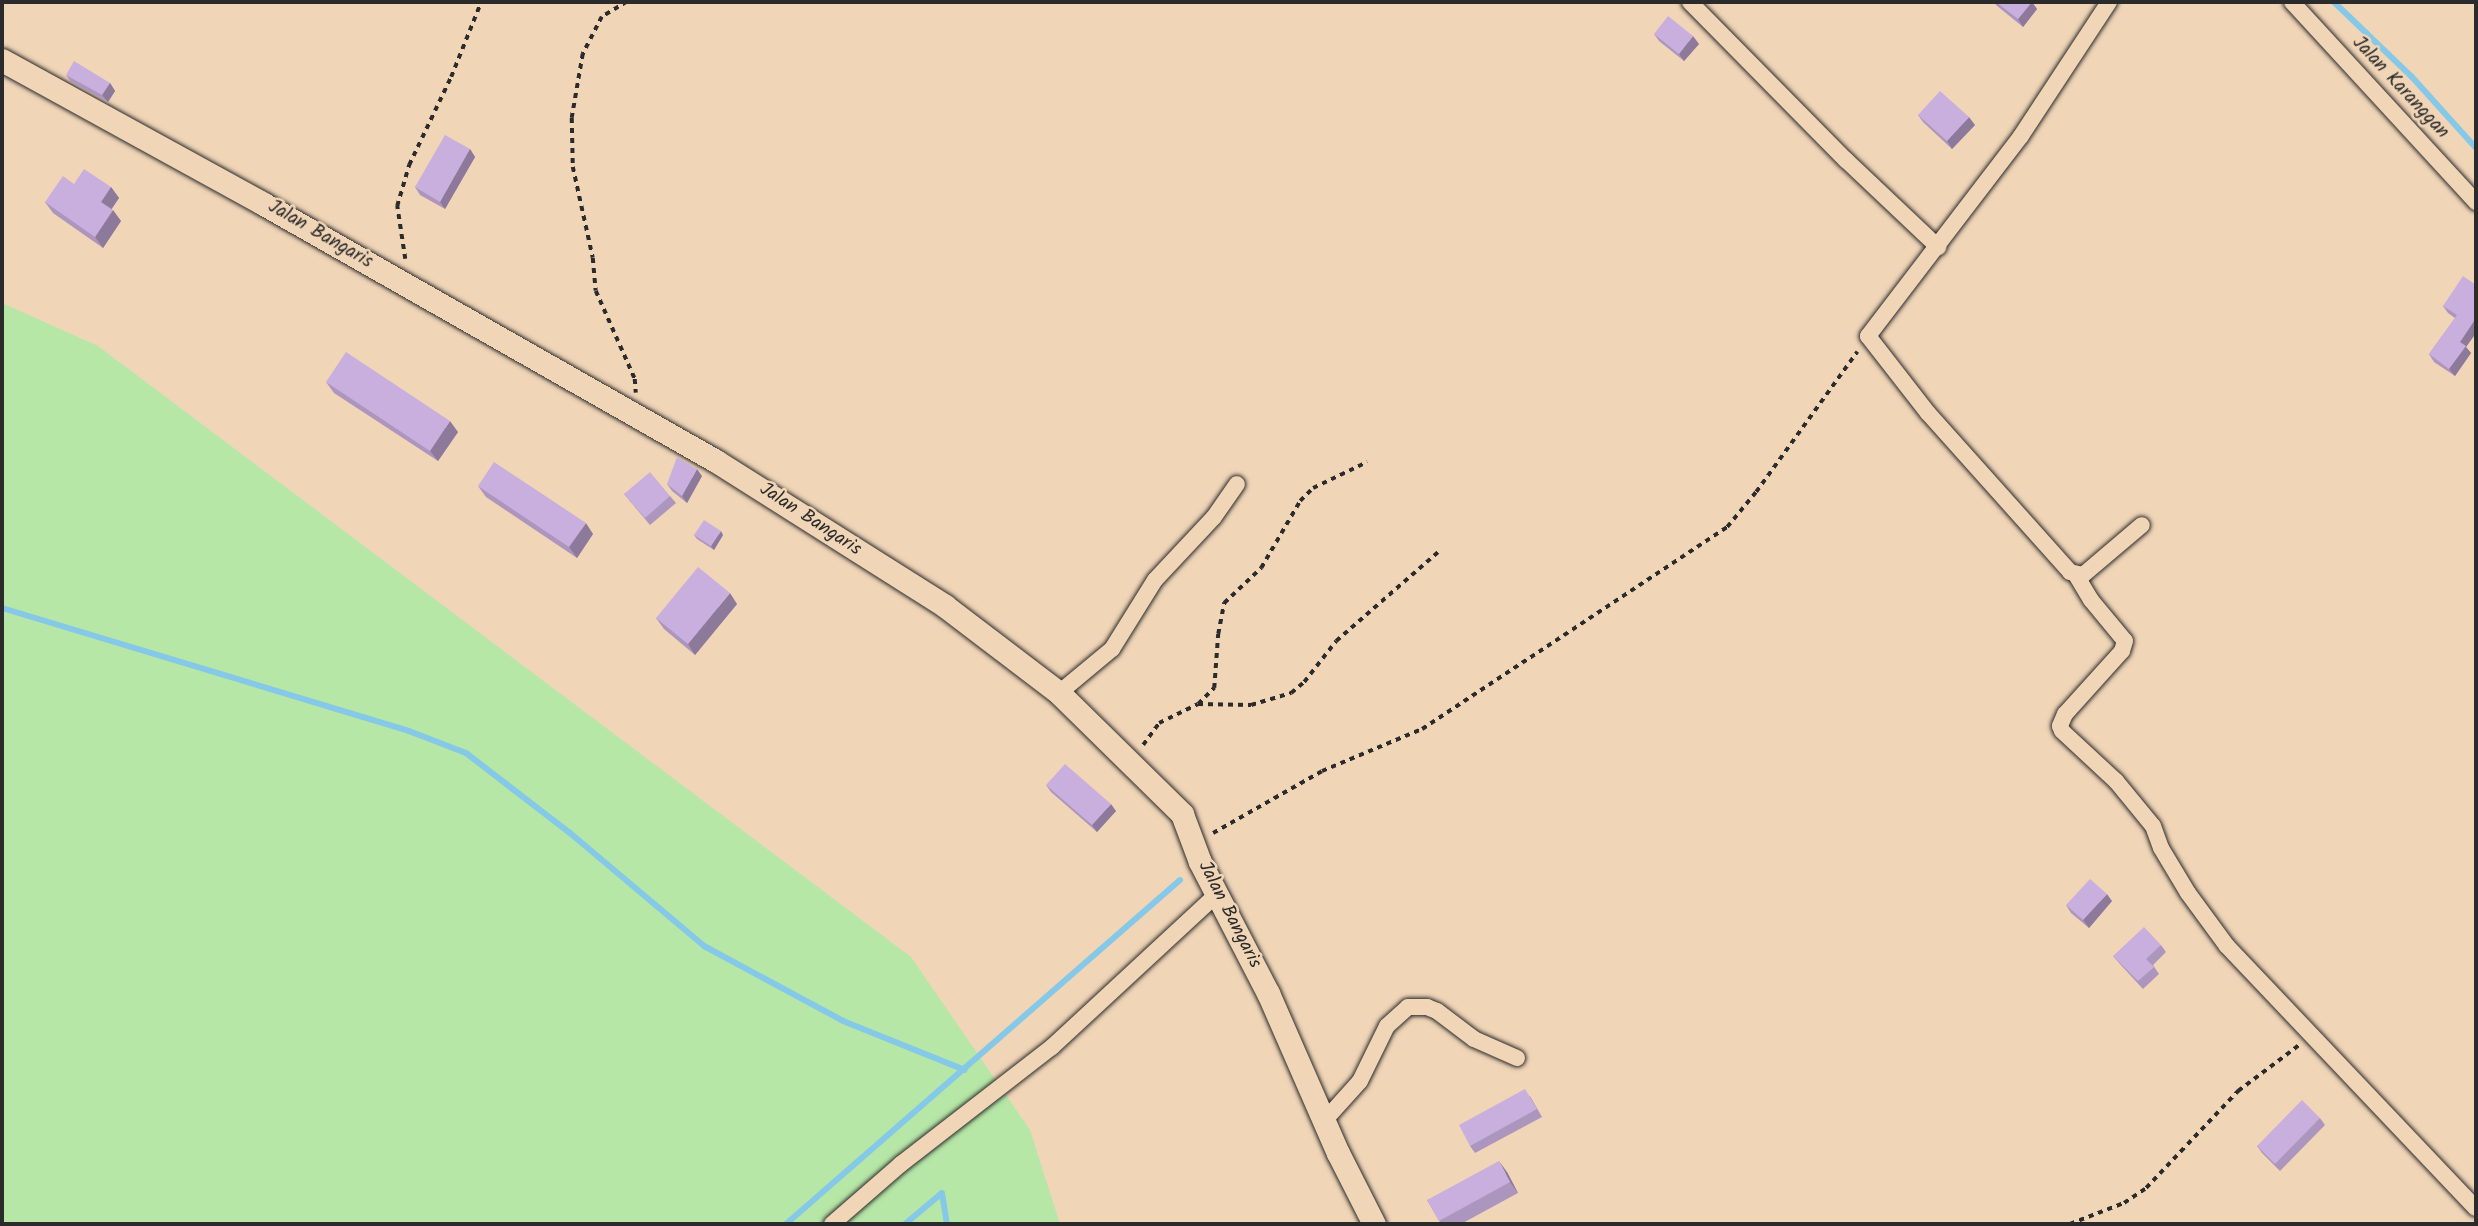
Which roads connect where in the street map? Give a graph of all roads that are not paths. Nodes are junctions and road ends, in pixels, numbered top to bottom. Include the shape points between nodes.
1 (1690, 2) edge
2 (2109, 2) edge
3 (2292, 2) edge
4 (2, 60) edge
5 (2476, 202) edge
6 (1938, 247) junction
7 (1237, 484) dead end
8 (2142, 525) dead end
9 (2076, 575) junction
10 (1059, 694) junction
11 (1217, 894) junction
12 (1517, 1058) dead end
13 (1325, 1120) junction
14 (2476, 1208) edge
15 (832, 1224) edge
16 (1374, 1224) edge

1 - 6 street
2 - 6 street via 2021,136
3 - 5 street, Jalan Karanggan
4 - 10 street, Jalan Bangaris via 727,467 945,606
6 - 9 street via 1868,336 1928,413
7 - 10 street via 1214,517 1155,580 1112,649
8 - 9 street via 2093,568
9 - 14 street via 2125,641 2122,651 2065,714 2062,731 2116,781 2153,826 2188,893 2227,946
10 - 11 street, Jalan Bangaris via 1182,814
11 - 13 street, Jalan Bangaris
11 - 15 street via 1052,1047
12 - 13 street via 1474,1039 1437,1011 1408,1007 1387,1026 1360,1080
13 - 16 street, Jalan Bangaris

